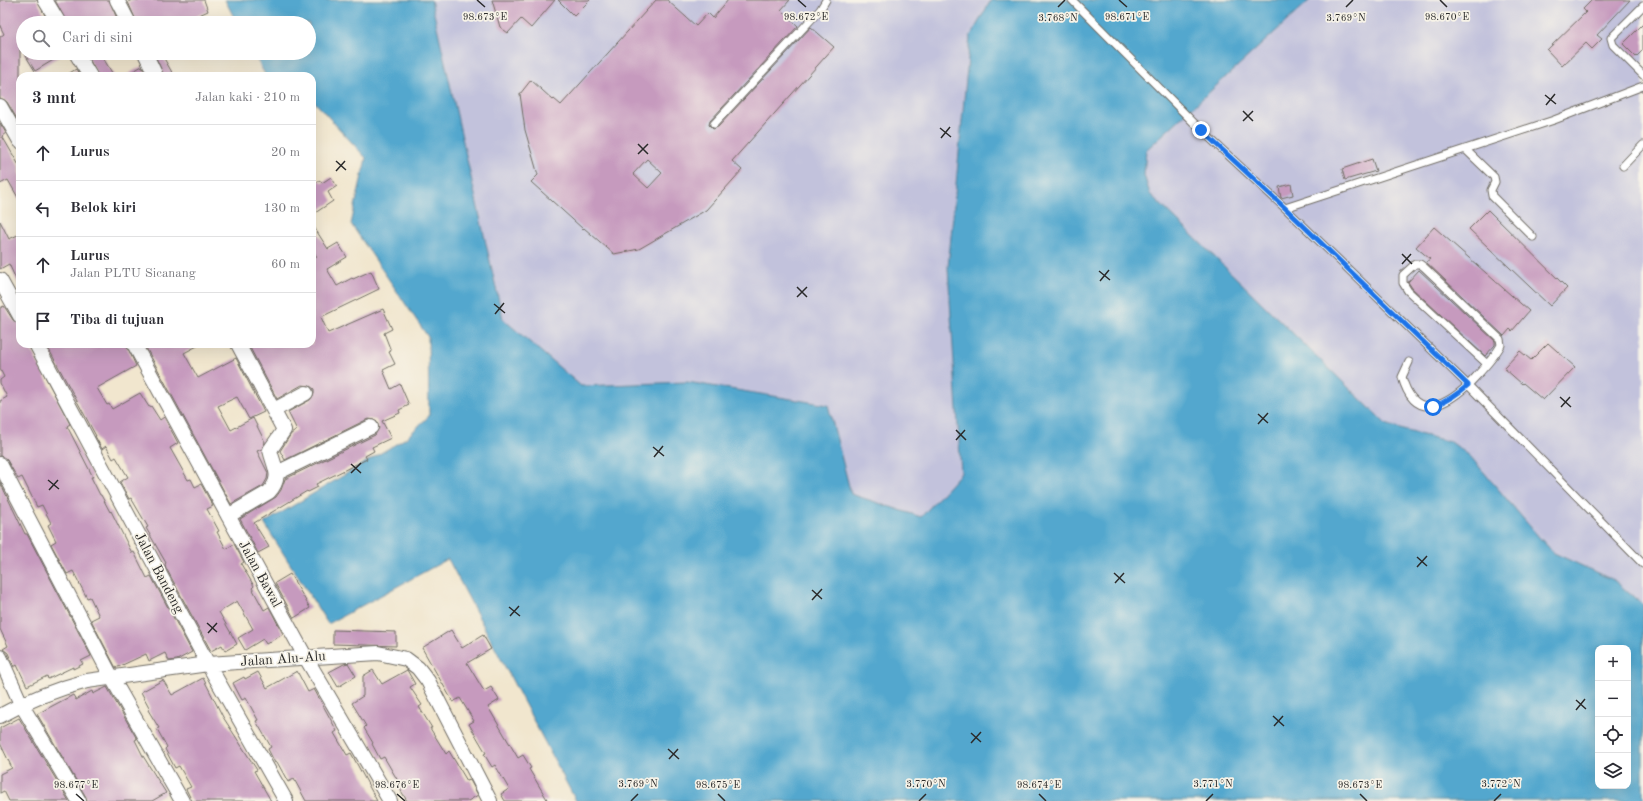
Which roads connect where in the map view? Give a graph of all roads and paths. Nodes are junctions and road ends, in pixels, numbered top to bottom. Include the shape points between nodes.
1 (45, 0) edge
2 (116, 0) edge
3 (826, 0) edge
4 (1072, 0) edge
5 (1643, 6) edge
6 (55, 16) edge
7 (125, 16) edge
8 (80, 60) edge
9 (148, 60) edge
10 (88, 72) edge
11 (154, 72) edge
12 (1643, 75) edge
13 (1643, 86) edge
14 (0, 106) edge
15 (714, 124) dead end
16 (16, 134) edge
17 (1643, 145) edge
18 (1465, 149) junction
19 (1623, 166) dead end
20 (1285, 208) junction
21 (1533, 238) dead end
22 (0, 280) edge
23 (16, 309) edge
24 (38, 348) edge
25 (136, 348) edge
26 (240, 348) edge
27 (1409, 362) dead end
28 (1487, 364) junction
29 (1468, 385) junction
30 (306, 393) dead end
31 (274, 410) junction
32 (371, 427) dead end
33 (0, 464) edge
34 (277, 473) junction
35 (228, 516) junction
36 (1643, 564) edge
37 (0, 657) edge
38 (306, 658) junction
39 (208, 664) junction
40 (112, 678) junction
41 (21, 704) junction
42 (0, 716) edge
43 (176, 799) edge
44 (79, 801) edge
45 (286, 801) edge
46 (390, 801) edge
47 (490, 801) edge

1 - 6 street
2 - 7 street
3 - 15 lane via 820,10
4 - 20 lane via 1201,130
5 - 12 lane via 1611,38 1613,46
8 - 10 street
9 - 11 street
13 - 18 lane via 1554,120
14 - 16 street
17 - 19 lane
18 - 20 lane
18 - 21 lane via 1494,177 1492,196
20 - 29 lane
22 - 23 street
24 - 39 street, Jalan Bandeng
25 - 35 street, Jalan Bawal
26 - 31 street
27 - 29 lane via 1402,377 1406,390 1412,399 1428,408 1447,401
28 - 28 lane via 1501,345 1500,339 1424,267 1415,264 1403,275 1403,283 1408,290
28 - 29 lane
29 - 36 lane
30 - 31 street
31 - 34 street via 284,430 270,450
32 - 34 street
33 - 40 street
34 - 35 street via 275,483 268,492
35 - 38 street, Jalan Bawal
37 - 41 street
38 - 39 street, Jalan Alu-Alu
38 - 46 street, Jalan Bawal
38 - 47 street, Jalan Alu-Alu via 378,653 406,658 428,681
39 - 40 street, Jalan Alu-Alu
39 - 45 street, Jalan Bandeng
40 - 41 street, Jalan Alu-Alu via 68,686
40 - 43 street
41 - 42 street, Jalan Alu-Alu
41 - 44 street

